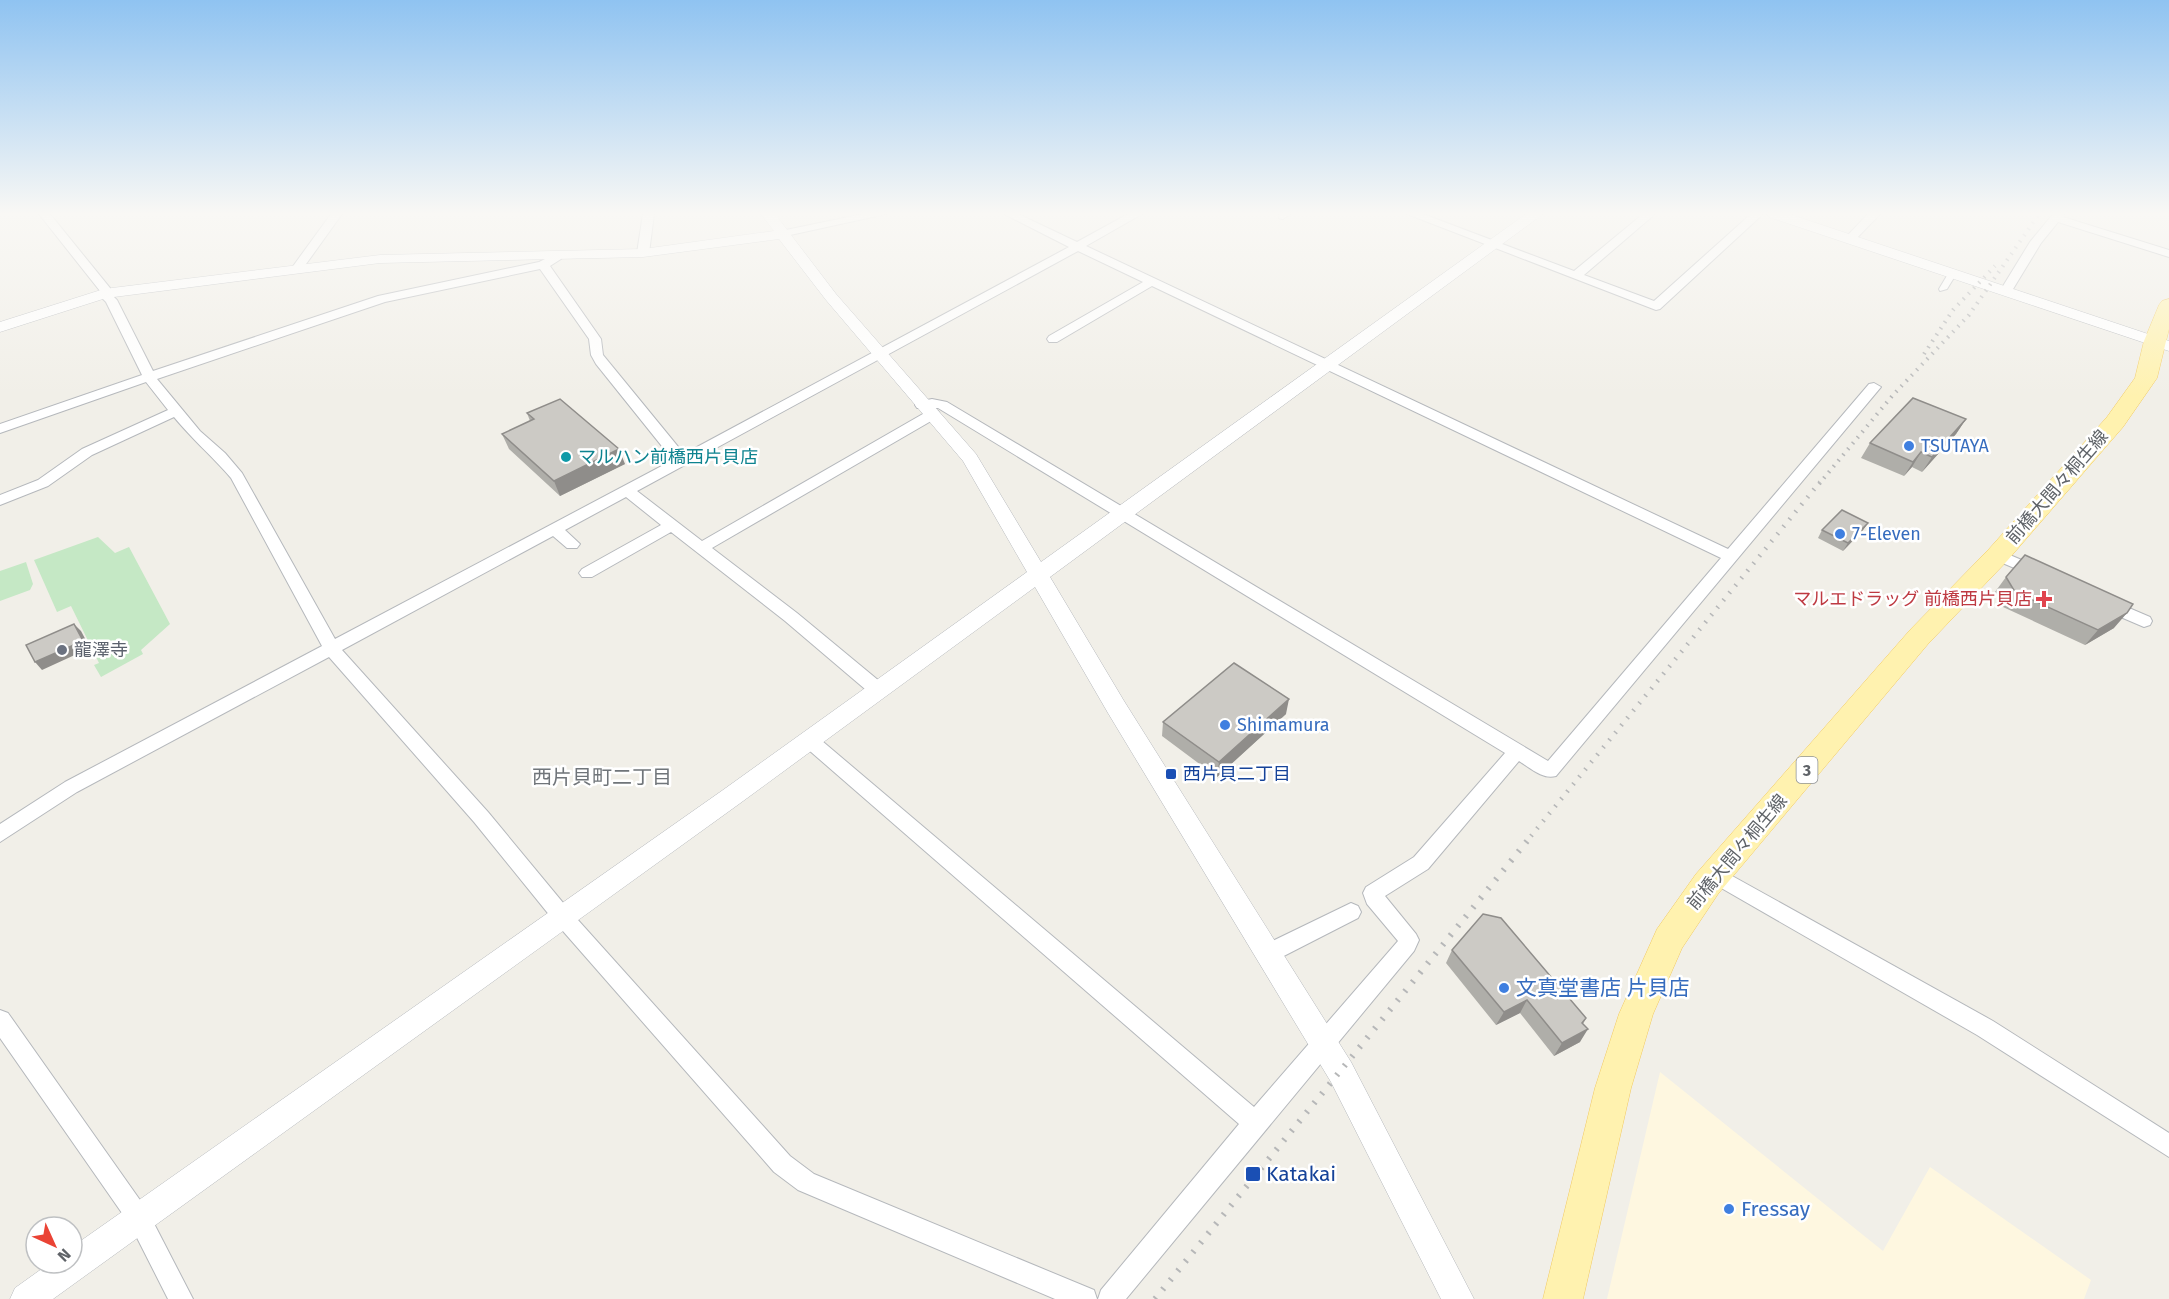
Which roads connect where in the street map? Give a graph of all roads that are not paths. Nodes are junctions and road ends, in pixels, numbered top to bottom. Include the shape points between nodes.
1 (93, 275) edge
2 (254, 275) edge
3 (497, 275) edge
4 (550, 275) edge
5 (813, 275) edge
6 (1027, 275) edge
7 (1135, 275) edge
8 (1453, 275) edge
9 (1571, 275) edge
10 (1691, 275) edge
11 (1957, 275) edge
12 (2016, 275) edge
13 (1575, 276) joint
14 (1951, 276) dead end
15 (1151, 282) junction
16 (1943, 289) dead end
17 (2006, 291) junction
18 (104, 294) junction
19 (2169, 306) edge
20 (0, 327) edge
21 (1053, 339) dead end
22 (2162, 343) edge
23 (882, 354) junction
24 (1328, 366) junction
25 (149, 377) junction
26 (1874, 387) dead end
27 (928, 410) junction
28 (176, 411) junction
29 (0, 429) edge
30 (681, 460) junction
31 (626, 490) junction
32 (0, 500) edge
33 (1122, 514) junction
34 (672, 525) junction
35 (553, 528) junction
36 (572, 544) dead end
37 (702, 547) junction
38 (1998, 555) junction
39 (1731, 557) junction
40 (587, 573) dead end
41 (1039, 573) junction
42 (2050, 578) edge
43 (2092, 597) edge
44 (2144, 621) dead end
45 (332, 649) junction
46 (878, 690) junction
47 (808, 740) junction
48 (1516, 752) junction
49 (0, 834) edge
50 (1716, 875) junction
51 (1352, 912) dead end
52 (562, 916) junction
53 (1267, 954) junction
54 (0, 1020) edge
55 (1322, 1044) junction
56 (1255, 1123) junction
57 (2169, 1145) edge
58 (139, 1218) junction
59 (26, 1299) edge
60 (182, 1299) edge
61 (1085, 1299) edge
62 (1110, 1299) edge
63 (1458, 1299) edge
64 (1563, 1299) edge

1 - 18 street via 106,291
2 - 18 street
3 - 25 street via 382,299
4 - 30 street via 595,339 601,361
5 - 23 street
6 - 23 street
7 - 15 street
8 - 24 street
9 - 13 street
10 - 13 street via 1656,306
11 - 17 street
12 - 17 street
14 - 16 street
15 - 21 street
15 - 24 street
17 - 22 street
18 - 20 street
18 - 25 street via 111,300
19 - 22 main road, 前橋大間々桐生線 / 3
22 - 38 main road, 前橋大間々桐生線 / 3 via 2146,378 2115,422
23 - 27 street
23 - 30 street
24 - 33 street
24 - 39 street
25 - 28 street
25 - 29 street
26 - 39 street
27 - 33 street via 932,403 942,405
27 - 37 street
27 - 41 street via 970,458
28 - 32 street via 87,452 43,483
28 - 45 street via 237,476
30 - 31 street
31 - 34 street
31 - 35 street
33 - 41 street
33 - 48 street
34 - 37 street
34 - 40 street
35 - 36 street
35 - 45 street
37 - 46 street
38 - 42 street
38 - 50 main road, 前橋大間々桐生線 / 3 via 1919,637
39 - 48 street via 1553,769 1546,770
41 - 46 street
41 - 53 street
43 - 44 street
45 - 49 street via 71,787
45 - 52 street
46 - 47 street
47 - 52 street
47 - 56 street
48 - 55 street via 1421,863 1373,893 1409,940
50 - 57 street via 1985,1028
50 - 64 main road, 前橋大間々桐生線 / 3 via 1669,939 1636,1014 1613,1089
51 - 53 street
52 - 58 street
52 - 61 street via 793,1173 806,1182
53 - 55 street
54 - 58 street
55 - 56 street
55 - 63 street via 1341,1072
56 - 62 street
58 - 59 street
58 - 60 street

